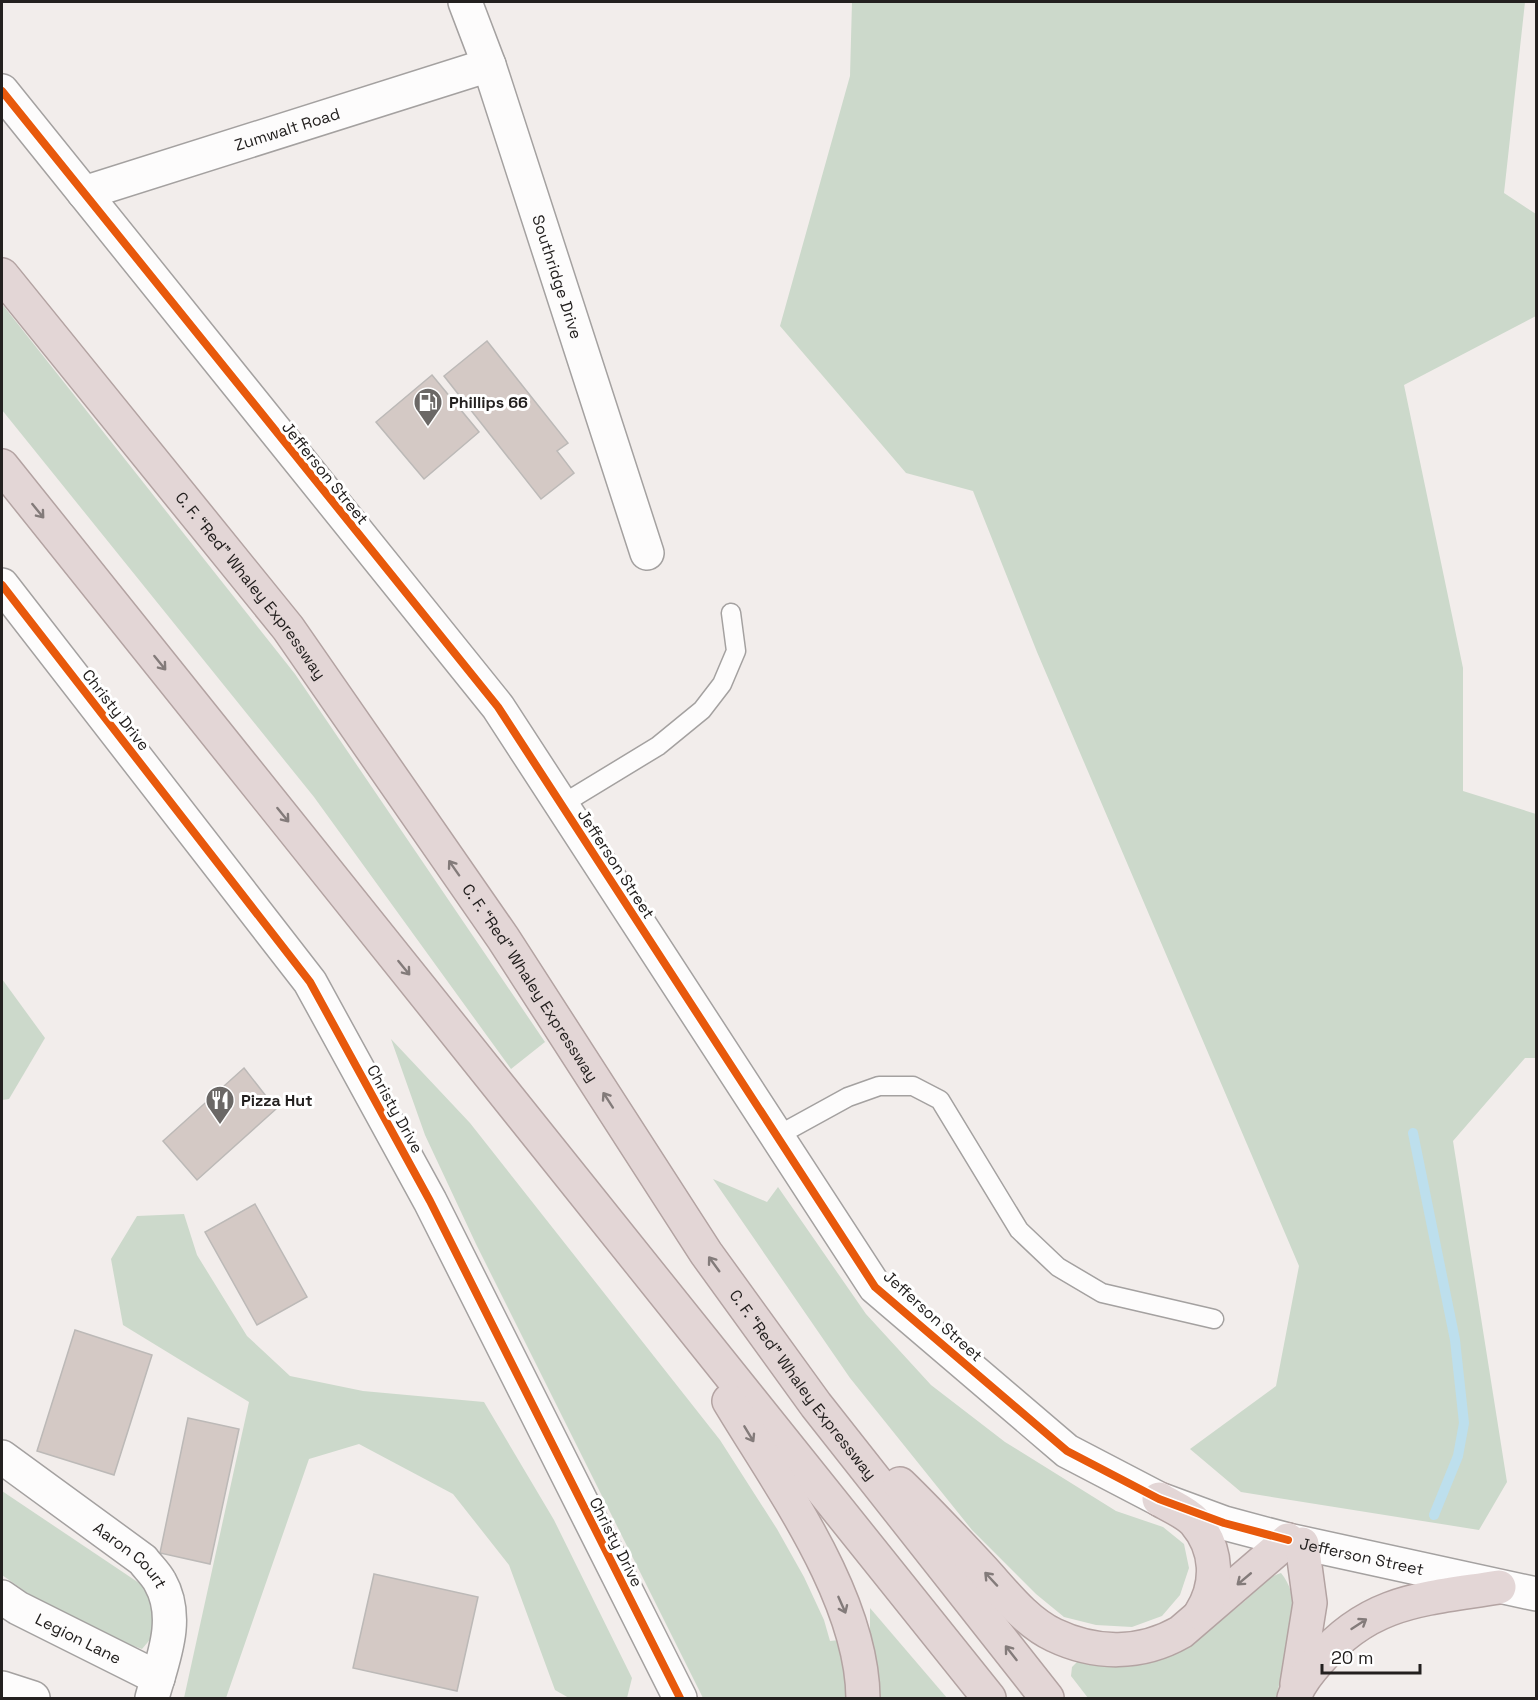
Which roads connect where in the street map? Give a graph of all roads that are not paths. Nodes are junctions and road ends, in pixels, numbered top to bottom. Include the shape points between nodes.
1 (465, 2) edge
2 (489, 65) junction
3 (2, 91) edge
4 (84, 193) junction
5 (2, 275) edge
6 (2, 466) edge
7 (648, 553) dead end
8 (2, 585) edge
9 (732, 613) dead end
10 (561, 805) junction
11 (777, 1136) junction
12 (665, 1294) junction
13 (1214, 1319) dead end
14 (816, 1405) junction
15 (2, 1457) edge
16 (1159, 1499) junction
17 (1295, 1542) junction
18 (1499, 1587) junction
19 (1536, 1594) edge
20 (2, 1597) edge
21 (1198, 1617) junction
22 (2, 1688) edge
23 (155, 1688) edge
24 (1295, 1696) edge
25 (33, 1698) edge
26 (680, 1698) edge
27 (863, 1698) edge
28 (988, 1698) edge
29 (1047, 1698) edge

1 - 2 street, Southridge Drive
2 - 4 street, Zumwalt Road
2 - 7 street, Southridge Drive
3 - 4 street, Jefferson Street
4 - 10 street, Jefferson Street via 498,707
14 -> 5 highway, C. F. “Red” Whaley Expressway via 706,1253 503,938 288,628
6 -> 12 highway
8 - 26 street, Christy Drive via 310,982 430,1201
9 - 10 lane via 736,651 722,684 702,710 658,746
10 - 11 street, Jefferson Street
11 - 13 lane via 848,1096 879,1086 913,1086 940,1100 1019,1230 1058,1267 1102,1293
11 - 16 street, Jefferson Street via 875,1287 1067,1451
12 -> 27 highway via 815,1545 853,1628
12 - 28 highway
21 -> 14 highway via 1164,1642 1128,1651 1093,1649 1052,1635 1020,1610 931,1514
29 -> 14 highway, C. F. “Red” Whaley Expressway
15 - 23 street, Aaron Court via 143,1560 160,1582 171,1611
16 - 17 street, Jefferson Street via 1224,1523
16 - 21 highway via 1194,1521 1210,1547 1215,1573 1212,1596
17 - 18 street, Jefferson Street
17 -> 21 highway
17 - 24 highway via 1310,1603
18 - 19 street, Jefferson Street
24 -> 18 highway via 1329,1648 1377,1612 1405,1602
20 - 23 street, Legion Lane
22 - 25 street

